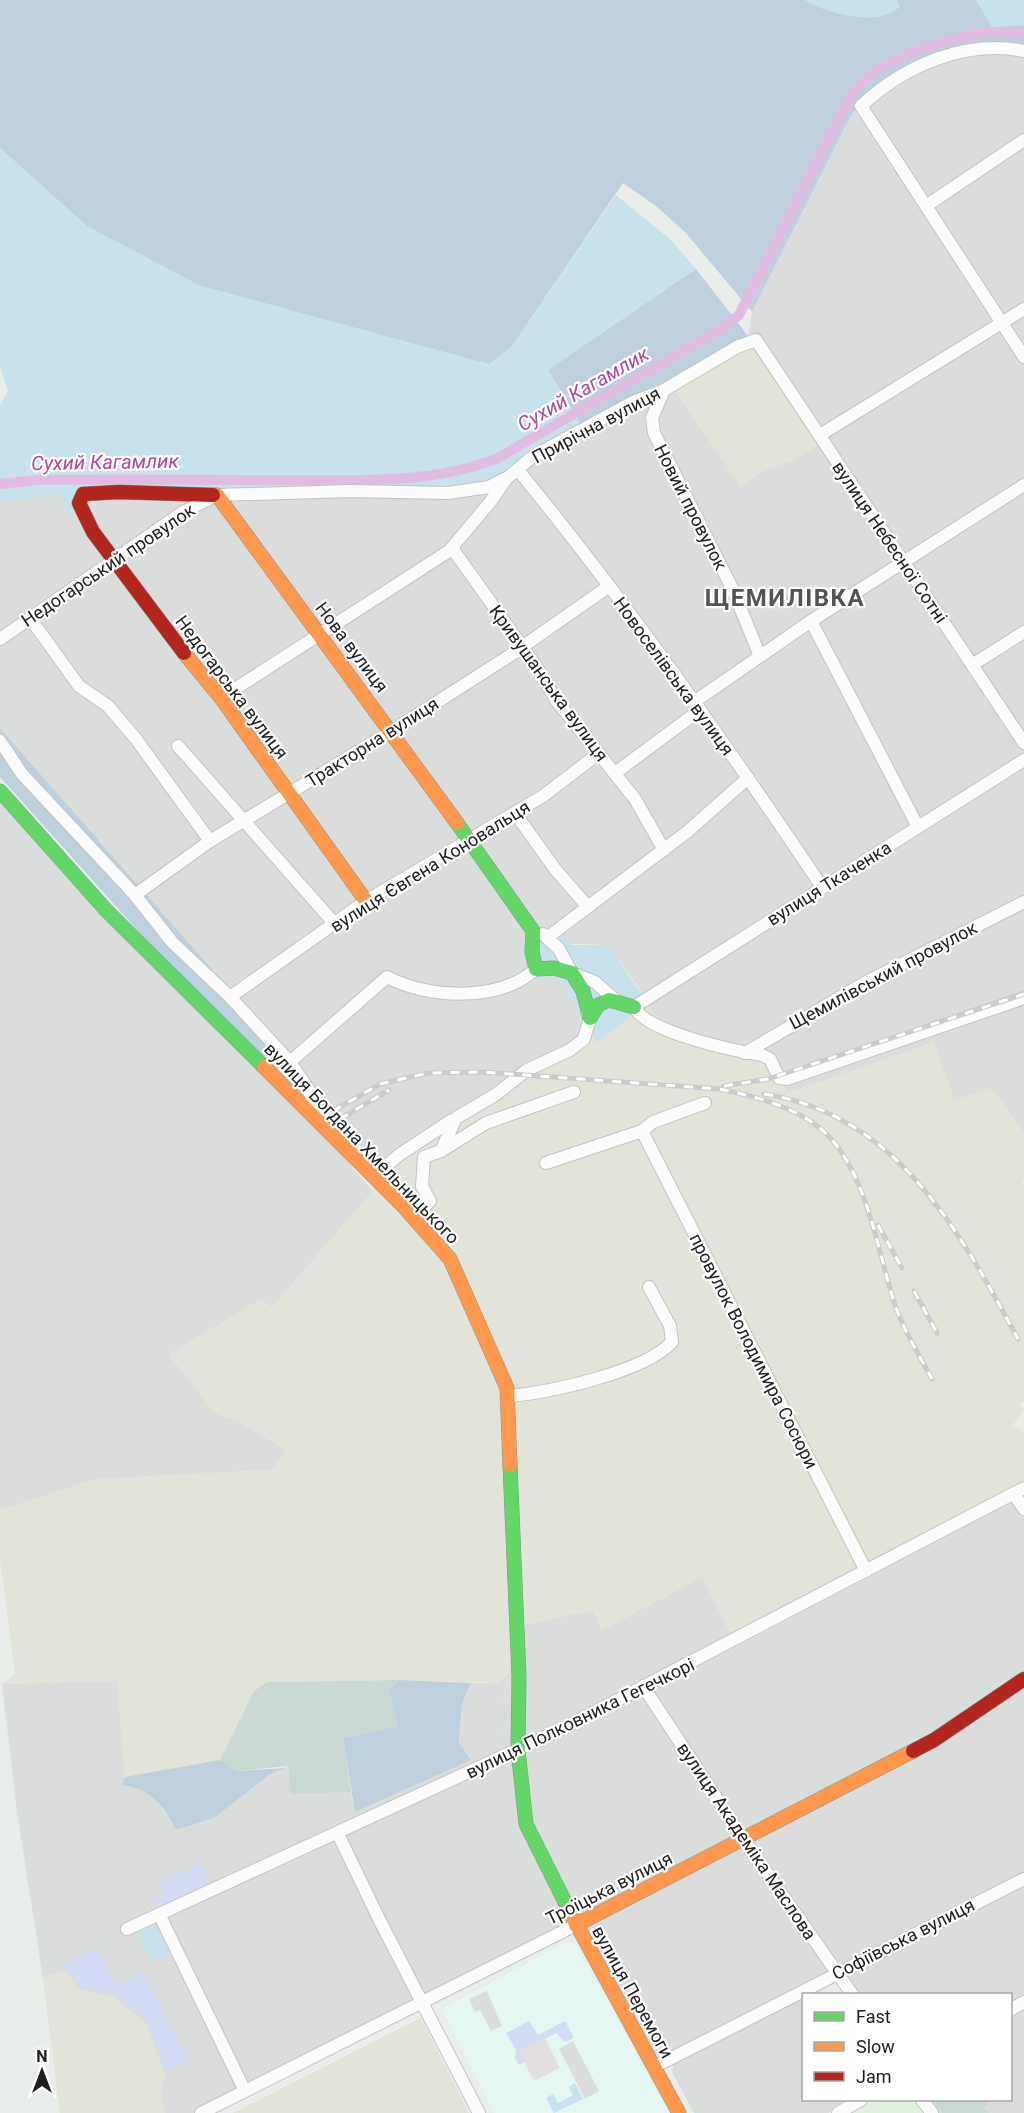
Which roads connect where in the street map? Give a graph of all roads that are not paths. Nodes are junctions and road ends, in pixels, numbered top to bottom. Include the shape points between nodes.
1 (1024, 51) edge
2 (1024, 140) edge
3 (926, 207) junction
4 (1024, 309) edge
5 (1001, 323) junction
6 (756, 340) joint
7 (1024, 357) edge
8 (664, 390) junction
9 (820, 435) junction
10 (518, 470) junction
11 (506, 479) junction
12 (1024, 485) edge
13 (217, 495) junction
14 (452, 548) junction
15 (115, 560) junction
16 (903, 562) junction
17 (608, 587) junction
18 (30, 618) junction
19 (811, 621) junction
20 (1024, 632) edge
21 (319, 635) junction
22 (0, 639) edge
23 (522, 647) junction
24 (760, 656) junction
25 (972, 665) junction
26 (221, 698) junction
27 (697, 706) junction
28 (392, 731) junction
29 (0, 741) edge
30 (1024, 743) edge
31 (178, 746) dead end
32 (598, 754) junction
33 (1024, 760) edge
34 (615, 773) junction
35 (748, 778) junction
36 (0, 791) edge
37 (290, 793) junction
38 (515, 813) junction
39 (245, 820) junction
40 (918, 827) junction
41 (470, 840) junction
42 (210, 841) junction
43 (664, 850) junction
44 (822, 887) junction
45 (135, 895) junction
46 (366, 901) junction
47 (1024, 902) edge
48 (588, 907) junction
49 (334, 923) junction
50 (533, 931) junction
51 (548, 937) junction
52 (554, 968) junction
53 (536, 969) junction
54 (572, 973) junction
55 (230, 997) junction
56 (613, 998) junction
57 (1024, 998) edge
58 (634, 1007) junction
59 (590, 1018) junction
60 (745, 1053) junction
61 (290, 1062) junction
62 (574, 1092) dead end
63 (705, 1103) dead end
64 (456, 1118) junction
65 (318, 1121) junction
66 (642, 1131) junction
67 (426, 1137) junction
68 (441, 1151) junction
69 (424, 1157) junction
70 (546, 1163) dead end
71 (373, 1177) junction
72 (414, 1218) junction
73 (649, 1287) dead end
74 (507, 1396) junction
75 (1019, 1491) edge
76 (1024, 1509) edge
77 (866, 1571) junction
78 (1024, 1679) edge
79 (643, 1686) junction
80 (518, 1750) junction
81 (338, 1834) junction
82 (744, 1840) junction
83 (1024, 1879) edge
84 (159, 1914) junction
85 (576, 1925) junction
86 (127, 1929) dead end
87 (836, 1972) junction
88 (851, 1993) edge
89 (422, 2002) junction
90 (654, 2067) junction
91 (245, 2091) junction
92 (859, 2101) edge
93 (923, 2101) edge
94 (203, 2113) edge
95 (479, 2113) edge
96 (679, 2113) edge
97 (838, 2113) edge
98 (932, 2113) edge

1 - 3 street via 1001,46 961,51 883,85 861,106
2 - 3 street
3 - 5 street
4 - 5 street
5 - 7 street
5 - 9 street
6 - 8 street, Прирічна вулиця
6 - 9 street, вулиця Небесної Сотні
8 - 10 street, Прирічна вулиця via 559,441
8 - 24 street, Новий провулок via 652,418 654,433 733,590
9 - 16 street, вулиця Небесної Сотні
10 - 11 street, Прирічна вулиця
10 - 17 street, Новоселівська вулиця
11 - 13 street via 489,487 448,493
11 - 14 street, Прирічна вулиця
12 - 16 street
13 - 15 street, Недогарський провулок via 183,512
13 - 15 main road, Недогарська вулиця via 83,494 79,502 82,516
13 - 21 main road, Нова вулиця
14 - 21 street, Прирічна вулиця
14 - 23 street, Кривушанська вулиця
15 - 18 street, Недогарський провулок
15 - 26 main road, Недогарська вулиця
16 - 19 street
16 - 25 street, вулиця Небесної Сотні
17 - 23 street, Тракторна вулиця
17 - 27 street, Новоселівська вулиця
18 - 22 street, Недогарський провулок
18 - 42 street via 79,686 108,706 136,739
19 - 24 street
19 - 40 street
20 - 25 street
21 - 26 street, Прирічна вулиця
21 - 28 main road, Нова вулиця
23 - 28 street, Тракторна вулиця
23 - 32 street, Кривушанська вулиця
24 - 27 street
25 - 30 street, вулиця Небесної Сотні
26 - 37 main road, Недогарська вулиця
27 - 34 street
27 - 35 street, Новоселівська вулиця
28 - 37 street, Тракторна вулиця
28 - 41 main road, Нова вулиця
29 - 45 street via 29,782
31 - 39 street
32 - 34 street, Кривушанська вулиця
32 - 38 street, вулиця Євгена Коновальця
33 - 40 street, вулиця Ткаченка
34 - 43 street, Кривушанська вулиця
35 - 43 street
35 - 44 street, Новоселівська вулиця
36 - 65 main road, вулиця Богдана Хмельницького via 106,910
37 - 39 street, Тракторна вулиця
37 - 46 main road, Недогарська вулиця
38 - 41 street, вулиця Євгена Коновальця
38 - 48 street
39 - 42 street, Тракторна вулиця
39 - 49 street
40 - 44 street, вулиця Ткаченка
41 - 46 street, вулиця Євгена Коновальця
41 - 50 main road, Нова вулиця
42 - 45 street, Тракторна вулиця
43 - 48 street
44 - 58 street, вулиця Ткаченка
45 - 55 street via 172,942
46 - 49 street, вулиця Євгена Коновальця
47 - 60 street, Щемилівський провулок via 868,981
48 - 51 street
49 - 55 street, вулиця Євгена Коновальця
50 - 51 street
50 - 53 main road
51 - 54 street
52 - 53 main road
52 - 54 main road
52 - 59 street via 574,989
53 - 61 street via 525,979 464,994 435,993 387,976
54 - 56 street via 595,982
54 - 59 main road via 584,990
55 - 61 street
56 - 58 main road
56 - 59 main road via 600,1003
57 - 60 street via 787,1079 778,1078 770,1059
58 - 60 street via 638,1014 674,1032
59 - 64 street via 584,1039 570,1050 527,1070
61 - 65 street via 309,1090
62 - 68 street via 486,1123
63 - 66 street via 653,1122
64 - 67 street
64 - 68 street
65 - 71 main road, вулиця Богдана Хмельницького
66 - 70 street
66 - 77 street, провулок Володимира Сосюри
67 - 69 street
67 - 71 street
68 - 69 street
69 - 72 street via 422,1186 430,1201
71 - 72 main road, вулиця Богдана Хмельницького
72 - 74 main road, вулиця Богдана Хмельницького via 450,1259 507,1388
73 - 74 street via 670,1326 672,1342 664,1352 573,1385 538,1394
74 - 80 main road, вулиця Богдана Хмельницького via 519,1676
75 - 76 street
75 - 77 street, вулиця Полковника Гегечкорі
77 - 79 street, вулиця Полковника Гегечкорі
78 - 82 main road, Троїцька вулиця via 934,1740
79 - 80 street, вулиця Полковника Гегечкорі
79 - 82 street, вулиця Академіка Маслова
80 - 81 street, вулиця Полковника Гегечкорі
80 - 85 main road, вулиця Перемоги via 526,1824
81 - 84 street, вулиця Полковника Гегечкорі
81 - 89 street
82 - 85 main road, Троїцька вулиця
82 - 87 street, вулиця Академіка Маслова
83 - 87 street, Софіївська вулиця
84 - 86 street, вулиця Полковника Гегечкорі
84 - 91 street
85 - 89 street, Троїцька вулиця
85 - 90 main road, вулиця Перемоги
87 - 88 street, вулиця Академіка Маслова
87 - 90 street, Софіївська вулиця
89 - 91 street, Троїцька вулиця
89 - 95 street
90 - 96 main road, вулиця Перемоги
91 - 94 street, Троїцька вулиця
92 - 97 street
93 - 98 street

